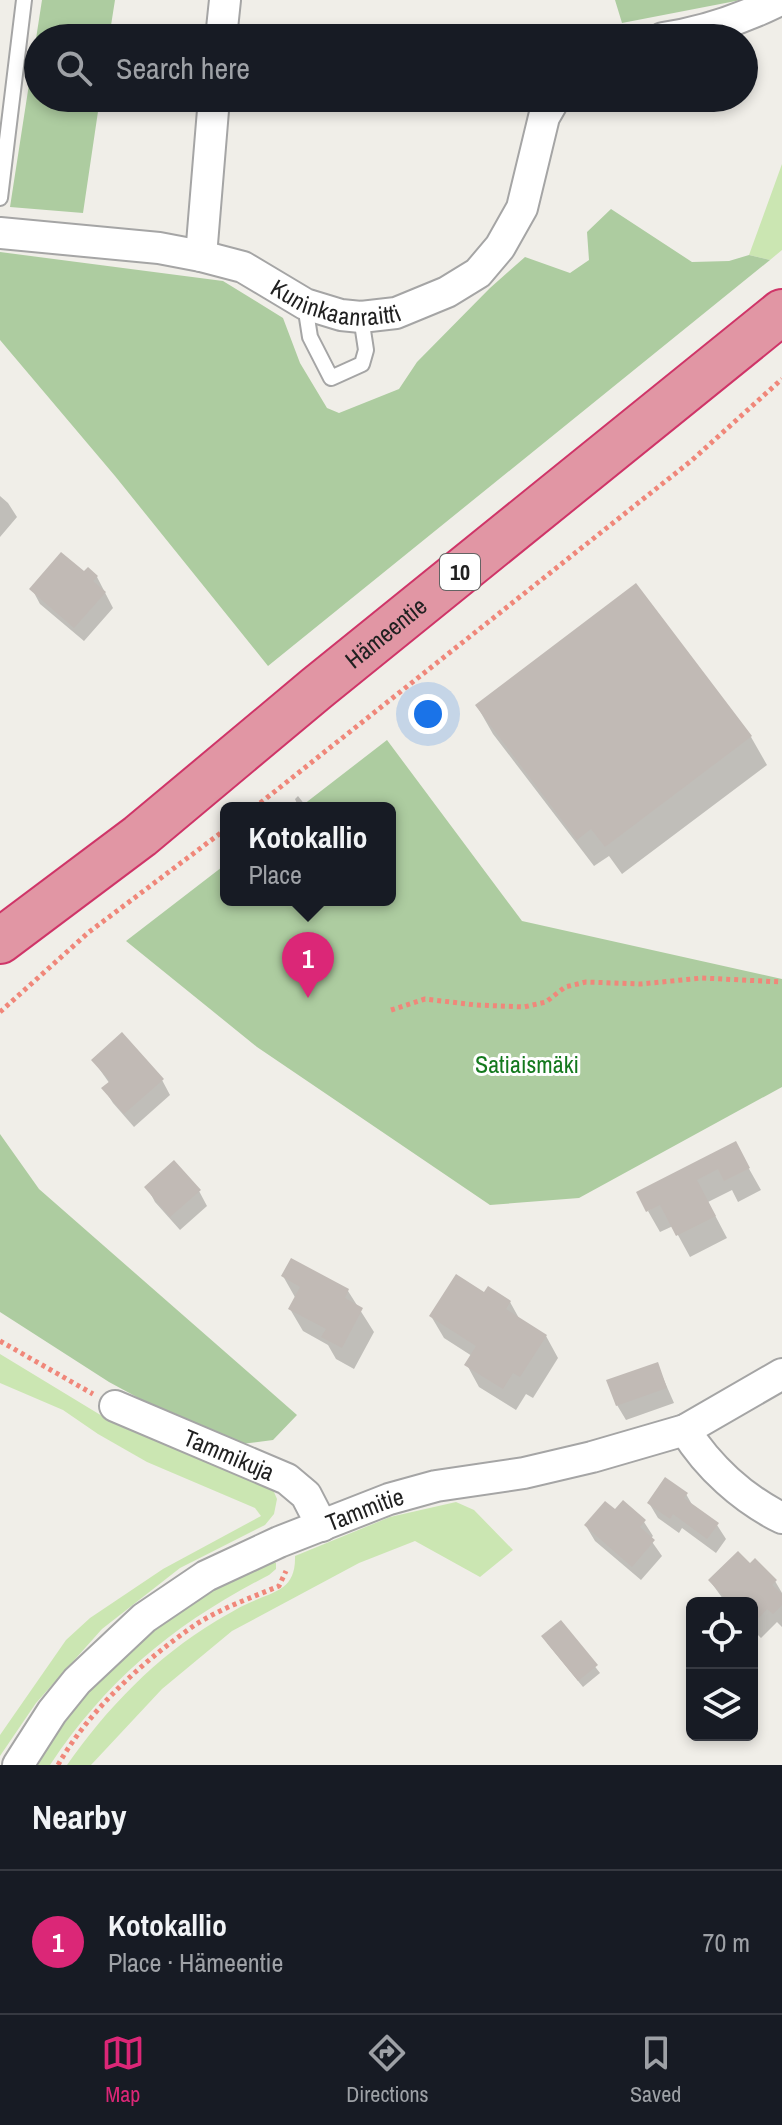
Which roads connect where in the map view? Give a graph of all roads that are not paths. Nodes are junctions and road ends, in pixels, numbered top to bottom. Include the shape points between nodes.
1 (24, 0) edge
2 (225, 0) edge
3 (780, 0) edge
4 (222, 24) edge
5 (723, 24) edge
6 (213, 112) edge
7 (547, 112) edge
8 (0, 198) edge
9 (0, 233) edge
10 (201, 256) junction
11 (305, 304) junction
12 (782, 312) edge
13 (361, 317) junction
14 (140, 836) junction
15 (0, 941) edge
16 (0, 974) edge
17 (782, 1374) edge
18 (115, 1406) road end
19 (685, 1430) junction
20 (782, 1518) edge
21 (322, 1526) junction
22 (18, 1765) edge

1 - 8 lane
2 - 4 street
3 - 5 street
6 - 10 street
7 - 13 street, Kuninkaanraitti via 522,208 478,273 396,313
9 - 10 street, Kuninkaanraitti
10 - 11 street, Kuninkaanraitti via 243,267
11 - 13 street, Kuninkaanraitti
11 - 13 lane via 310,337 331,378 362,364 366,334
12 - 14 highway, Hämeentie / 10
14 - 15 highway, Hämeentie / 10
14 - 16 highway, Hämeentie / 10
17 - 19 street, Tammitie
18 - 21 street, Tammikuja via 287,1479 306,1495
19 - 20 street via 725,1479
19 - 21 street, Tammitie via 537,1470 436,1486
21 - 22 street, Tammitie via 206,1576 144,1618 77,1681

